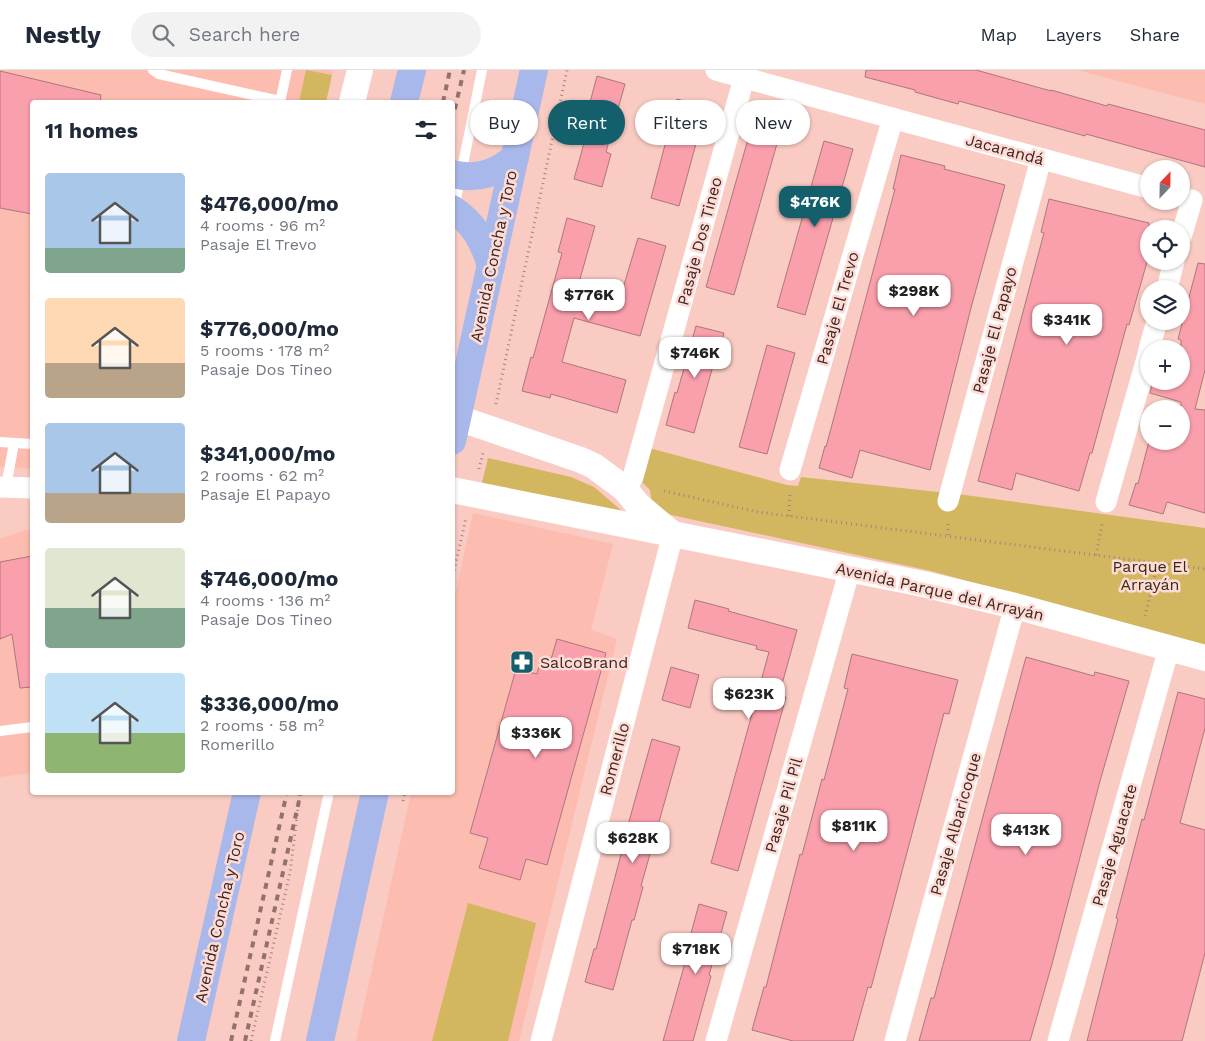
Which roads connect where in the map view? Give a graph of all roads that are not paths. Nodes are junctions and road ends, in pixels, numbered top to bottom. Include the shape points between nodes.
1 (153, 70) edge
2 (287, 70) edge
3 (360, 70) edge
4 (412, 70) edge
5 (482, 70) edge
6 (534, 70) edge
7 (716, 70) edge
8 (744, 78) junction
9 (271, 100) edge
10 (280, 100) edge
11 (352, 100) edge
12 (404, 100) edge
13 (893, 118) junction
14 (515, 157) junction
15 (1040, 159) junction
16 (457, 175) edge
17 (1140, 186) edge
18 (455, 194) edge
19 (1193, 200) edge
20 (455, 214) edge
21 (1187, 220) edge
22 (491, 266) junction
23 (1140, 382) edge
24 (455, 430) edge
25 (0, 442) edge
26 (14, 443) junction
27 (30, 444) edge
28 (790, 470) dead end
29 (629, 483) junction
30 (3, 487) edge
31 (30, 488) edge
32 (462, 492) edge
33 (948, 501) dead end
34 (1106, 502) road end
35 (673, 534) junction
36 (850, 569) junction
37 (1015, 606) junction
38 (1169, 648) junction
39 (1205, 658) edge
40 (30, 727) edge
41 (0, 732) edge
42 (246, 795) edge
43 (327, 795) edge
44 (374, 795) edge
45 (191, 1041) edge
46 (275, 1041) edge
47 (320, 1041) edge
48 (541, 1041) edge
49 (716, 1041) edge
50 (895, 1041) edge
51 (1058, 1041) edge

1 - 9 lane
2 - 10 lane
3 - 11 street
4 - 12 main road
5 - 16 lane
6 - 14 main road, Avenida Concha y Toro
7 - 8 street, Jacarandá
8 - 13 street, Jacarandá
8 - 29 street, Pasaje Dos Tineo
13 - 15 street, Jacarandá
13 - 28 street, Pasaje El Trevo
14 - 16 main road via 503,167 480,176
14 - 22 main road, Avenida Concha y Toro
15 - 17 street, Jacarandá
15 - 33 street, Pasaje El Papayo
16 - 18 lane
19 - 21 street
20 - 22 main road via 474,228
22 - 24 main road, Avenida Concha y Toro
23 - 34 street
24 - 29 street, Avenida Parque del Arrayán via 489,429 581,460
25 - 26 lane
26 - 27 lane
26 - 30 lane
29 - 35 street, Avenida Parque del Arrayán via 649,516
30 - 31 street
32 - 35 street, Avenida Parque del Arrayán
35 - 36 street, Avenida Parque del Arrayán
35 - 48 street, Romerillo
36 - 37 street, Avenida Parque del Arrayán
36 - 49 street, Pasaje Pil Pil
37 - 38 street, Avenida Parque del Arrayán
37 - 50 street, Pasaje Albaricoque
38 - 39 street, Avenida Parque del Arrayán
38 - 51 street, Pasaje Aguacate
40 - 41 lane
42 - 45 main road, Avenida Concha y Toro
43 - 46 lane
44 - 47 main road

